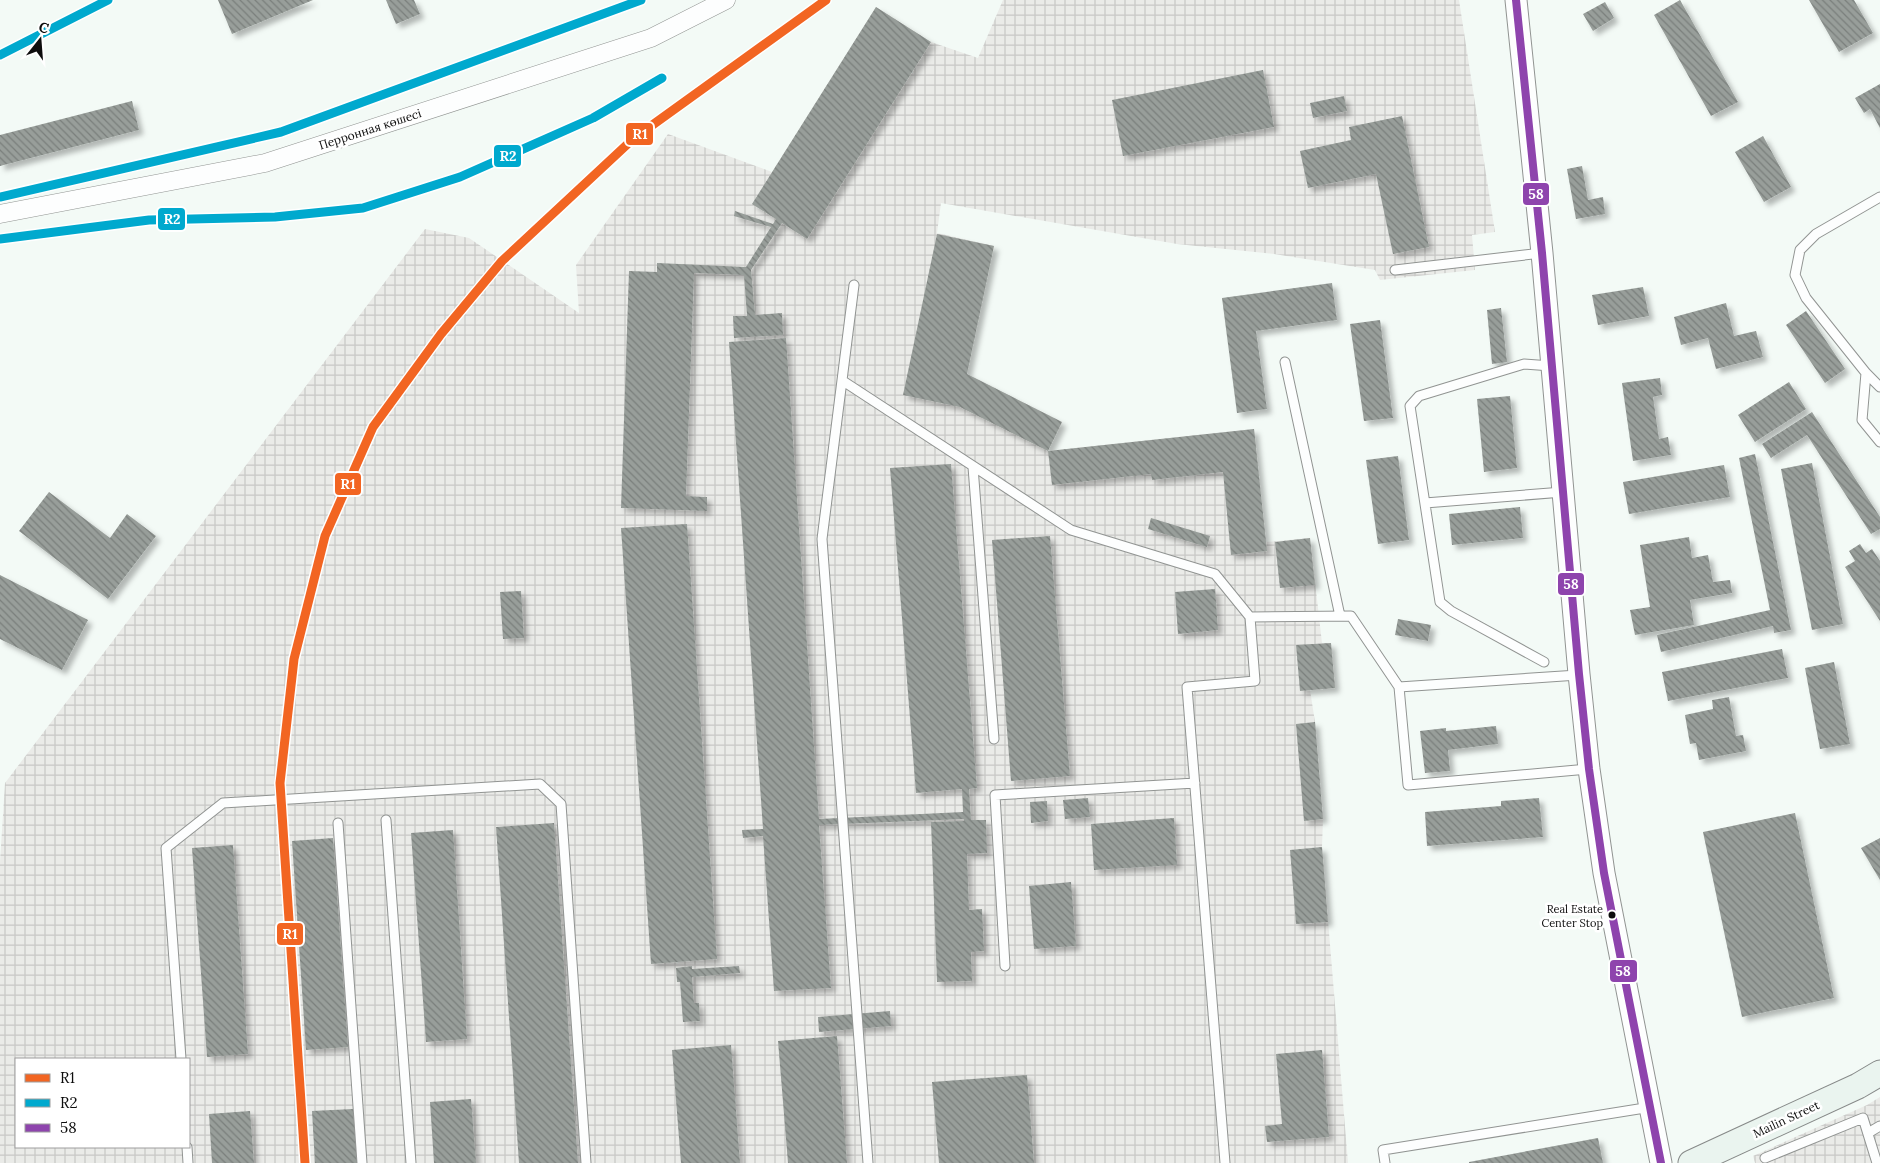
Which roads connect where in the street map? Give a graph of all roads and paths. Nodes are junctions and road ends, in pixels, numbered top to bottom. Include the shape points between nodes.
1 (726, 0) edge
2 (1516, 0) edge
3 (1880, 198) edge
4 (0, 214) edge
5 (1542, 253) junction
6 (1395, 270) dead end
7 (854, 285) dead end
8 (1285, 362) dead end
9 (1552, 366) junction
10 (1866, 373) junction
11 (843, 381) junction
12 (1880, 387) edge
13 (1880, 442) edge
14 (973, 467) junction
15 (1563, 492) junction
16 (1425, 503) junction
17 (1250, 616) junction
18 (1340, 616) junction
19 (1544, 662) dead end
20 (1579, 674) junction
21 (1399, 687) junction
22 (994, 739) dead end
23 (1589, 769) junction
24 (1195, 783) junction
25 (386, 820) dead end
26 (338, 823) dead end
27 (1005, 966) dead end
28 (181, 1058) edge
29 (1880, 1073) edge
30 (1651, 1107) junction
31 (1880, 1126) edge
32 (1868, 1133) junction
33 (187, 1148) edge
34 (1765, 1158) dead end
35 (188, 1163) edge
36 (362, 1163) edge
37 (411, 1163) edge
38 (586, 1163) edge
39 (868, 1163) edge
40 (1225, 1163) edge
41 (1385, 1163) edge
42 (1661, 1163) edge
43 (1691, 1163) edge
44 (1877, 1163) edge

1 - 4 street, Перронная көшесі via 651,38 265,163
2 - 5 street
3 - 10 lane via 1816,234 1800,250 1795,275 1806,298
5 - 6 lane
5 - 9 street
7 - 11 lane
8 - 18 lane
9 - 15 street
9 - 16 lane via 1524,364 1419,396 1410,406
10 - 12 lane
10 - 13 lane via 1862,420
11 - 14 lane
11 - 39 lane via 822,539
14 - 17 lane via 1071,530 1215,574
14 - 22 lane
15 - 16 lane
15 - 20 street
16 - 19 lane via 1440,602
17 - 18 lane
17 - 24 lane via 1254,681 1187,687
18 - 21 lane via 1351,616
20 - 21 lane
20 - 23 street
21 - 23 lane via 1408,785
23 - 30 street via 1604,873
24 - 27 lane via 995,795
24 - 40 lane
25 - 37 lane
26 - 36 lane
28 - 38 lane via 166,848 222,803 540,784 561,804
29 - 43 main road, Mailin Street
30 - 41 lane via 1383,1150
30 - 42 street
31 - 32 lane
32 - 34 lane via 1863,1118
32 - 44 lane
33 - 35 lane

